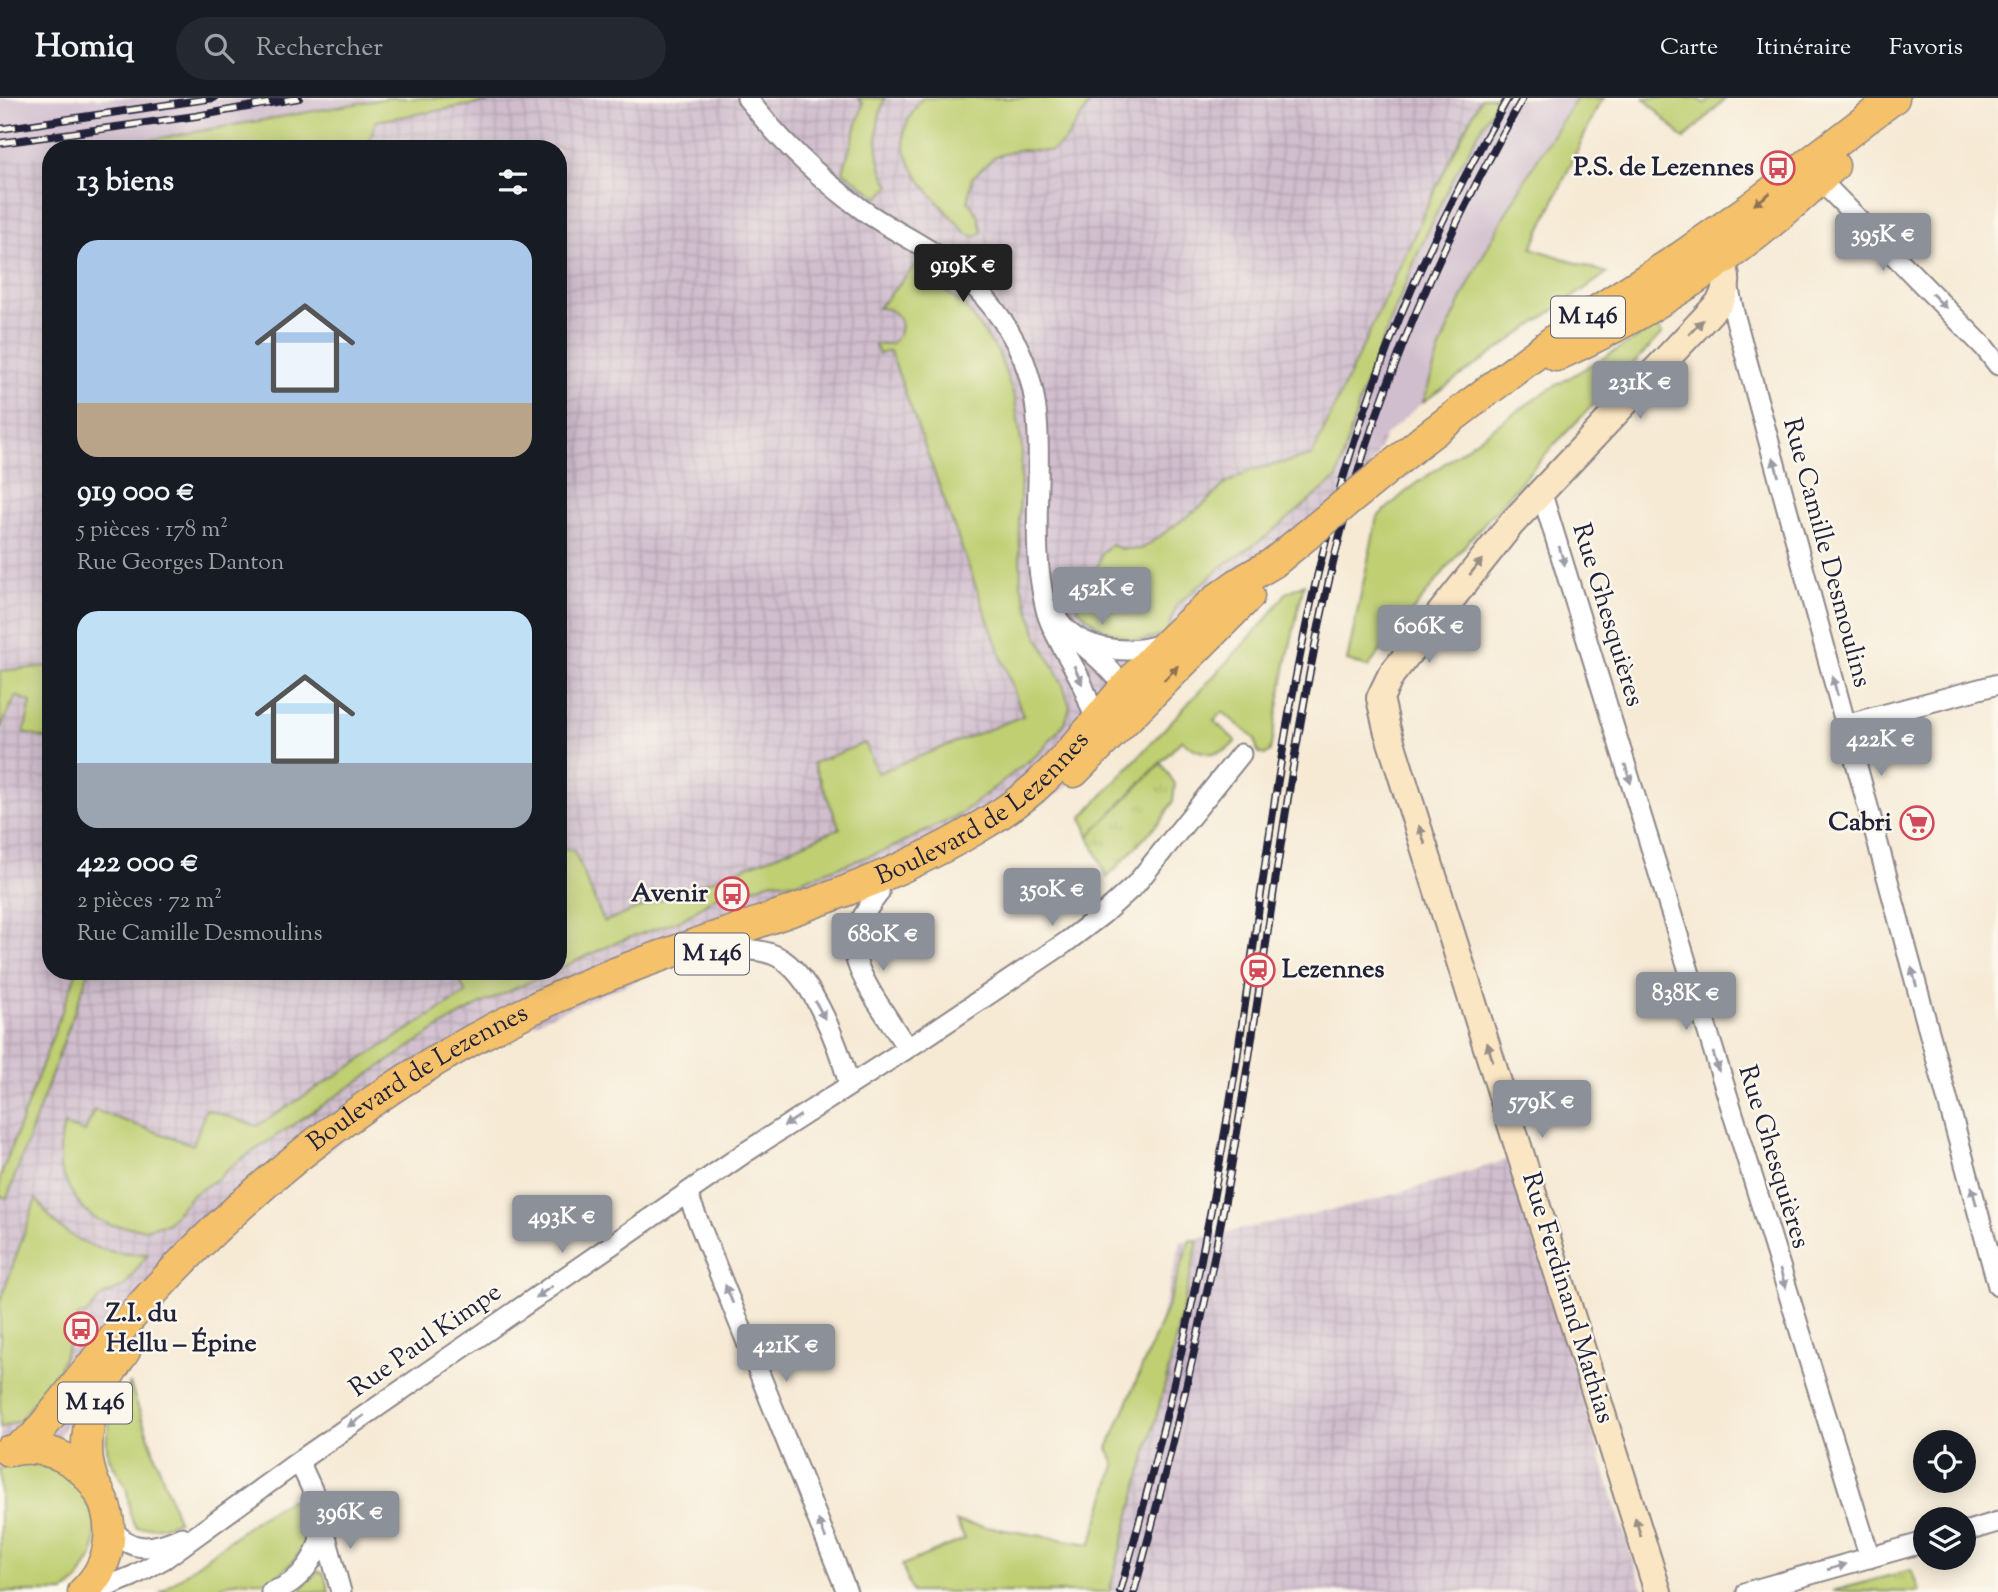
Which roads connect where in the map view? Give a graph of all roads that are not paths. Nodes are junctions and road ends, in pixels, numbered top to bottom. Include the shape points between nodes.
1 (747, 98) edge
2 (1894, 98) edge
3 (1900, 98) edge
4 (1816, 171) junction
5 (1682, 256) junction
6 (1724, 271) junction
7 (1998, 365) edge
8 (1499, 383) junction
9 (1541, 491) junction
10 (1273, 563) junction
11 (1042, 590) junction
12 (1071, 633) junction
13 (1173, 639) junction
14 (1998, 684) edge
15 (1124, 688) junction
16 (1845, 725) junction
17 (1110, 726) junction
18 (1241, 754) dead end
19 (879, 893) junction
20 (731, 948) junction
21 (907, 1048) junction
22 (849, 1084) junction
23 (687, 1193) junction
24 (1998, 1286) edge
25 (7, 1452) edge
26 (299, 1461) junction
27 (94, 1483) junction
28 (321, 1520) junction
29 (1998, 1522) edge
30 (110, 1525) junction
31 (209, 1525) junction
32 (1976, 1528) edge
33 (1913, 1545) edge
34 (1870, 1558) junction
35 (83, 1592) edge
36 (94, 1592) edge
37 (271, 1592) edge
38 (341, 1592) edge
39 (847, 1592) edge
40 (1658, 1592) edge
41 (1747, 1592) edge

1 - 11 street via 776,135 836,189 963,276 1008,329 1024,362 1038,417
2 - 4 main road, M 146
3 - 4 main road, M 146 via 1872,129
4 -> 5 main road, M 146
4 - 6 main road, M 146
4 -> 7 street
5 - 6 street via 1713,255
5 - 8 main road, Boulevard de Lezennes / M 146 via 1573,326
6 - 8 main road, Boulevard de Lezennes / M 146
9 -> 6 street via 1719,303 1725,291
16 -> 6 street, Rue Camille Desmoulins
8 - 10 main road, Boulevard de Lezennes / M 146, bridge
9 -> 34 street, Rue Ghesquières
40 -> 9 street, Rue Ferdinand Mathias via 1380,698 1433,620
10 - 13 main road, Boulevard de Lezennes / M 146 via 1235,585
17 -> 10 main road, Boulevard de Lezennes / M 146 via 1254,592
11 - 12 street
11 -> 17 street via 1048,616
12 - 13 street via 1096,646 1119,650 1145,650
12 - 15 street
13 - 15 main road, Boulevard de Lezennes / M 146
14 - 16 street
15 - 17 main road, Boulevard de Lezennes / M 146
24 -> 16 street, Rue Camille Desmoulins
17 - 19 main road, Boulevard de Lezennes / M 146 via 1070,775 1020,813 957,854
17 - 25 main road, Boulevard de Lezennes / M 146 via 1007,809 935,852 824,900 577,989 461,1046 387,1089 296,1157 210,1234 127,1322 34,1437
18 - 21 street, Rue Paul Kimpe via 1121,898 1065,943
19 - 20 main road, Boulevard de Lezennes / M 146
19 - 21 street via 855,933 854,960
20 -> 22 street via 776,956 797,973 827,1023
20 - 27 main road, Boulevard de Lezennes / M 146 via 600,996 468,1058 357,1129 267,1200 177,1288 111,1370 89,1423 87,1458
21 - 22 street, Rue Paul Kimpe
22 -> 23 street, Rue Paul Kimpe
23 -> 26 street, Rue Paul Kimpe
39 -> 23 street
25 - 27 main road via 33,1449 59,1455
26 - 28 street
26 - 31 street, Rue Paul Kimpe
27 - 30 main road
28 - 37 street via 319,1542 309,1564 291,1583
28 - 38 street
29 - 32 street
30 - 31 street, Rue Paul Kimpe via 125,1542 146,1547 169,1543
30 - 35 main road via 105,1560
31 - 36 street, Rue Paul Kimpe via 164,1559
33 - 34 street
41 -> 34 street

